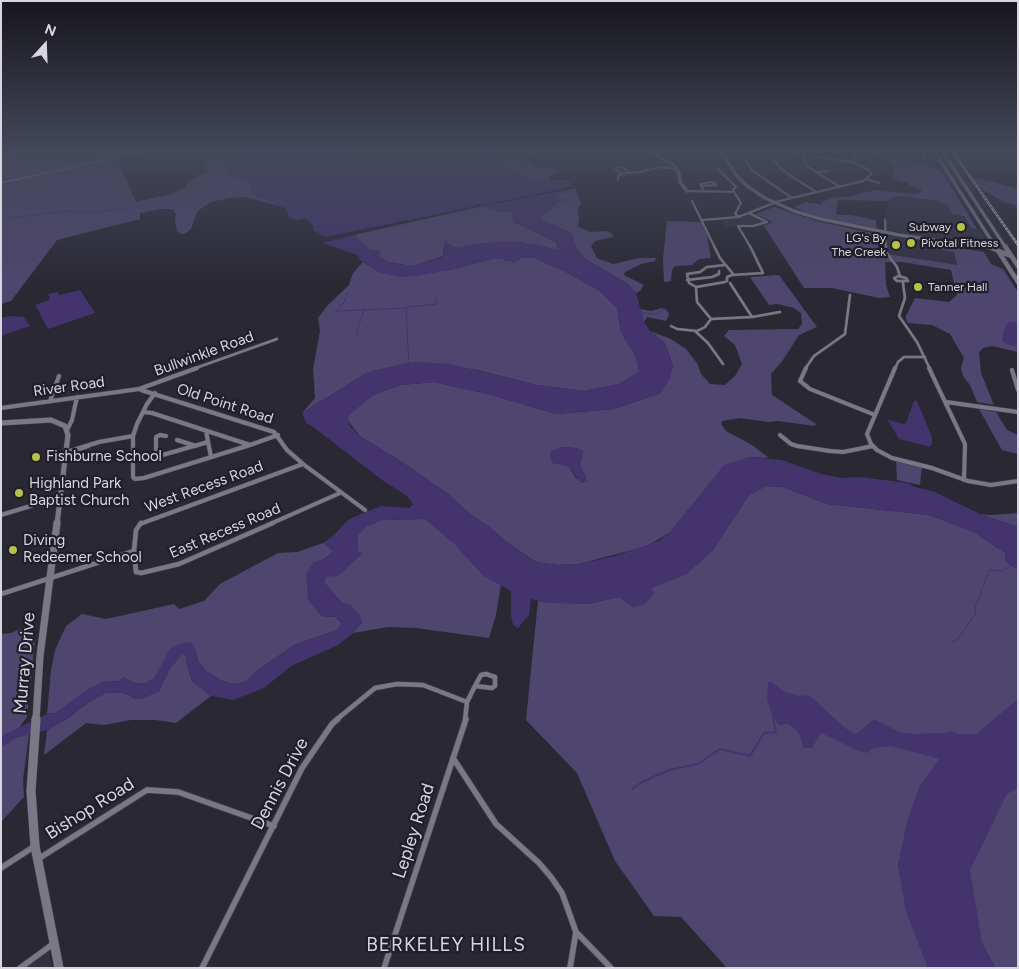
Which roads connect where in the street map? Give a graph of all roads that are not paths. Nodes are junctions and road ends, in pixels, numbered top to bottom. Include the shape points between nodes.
1 (737, 196) edge
2 (763, 196) edge
3 (789, 196) edge
4 (799, 196) edge
5 (963, 196) edge
6 (972, 196) edge
7 (792, 198) junction
8 (692, 200) dead end
9 (774, 203) junction
10 (749, 213) junction
11 (741, 216) junction
12 (702, 220) junction
13 (885, 220) dead end
14 (885, 233) junction
15 (992, 241) junction
16 (1003, 243) junction
17 (983, 247) junction
18 (996, 249) junction
19 (1001, 256) junction
20 (1011, 256) junction
21 (725, 265) junction
22 (1018, 266) edge
23 (734, 275) junction
24 (900, 276) junction
25 (889, 278) dead end
26 (895, 278) junction
27 (687, 280) junction
28 (727, 281) junction
29 (1018, 282) edge
30 (903, 283) junction
31 (696, 287) junction
32 (850, 295) dead end
33 (780, 312) dead end
34 (752, 316) junction
35 (711, 319) junction
36 (670, 326) dead end
37 (695, 331) junction
38 (277, 339) dead end
39 (925, 357) junction
40 (723, 364) dead end
41 (1012, 370) dead end
42 (59, 376) dead end
43 (139, 389) junction
44 (1018, 390) edge
45 (155, 393) junction
46 (77, 398) junction
47 (50, 401) junction
48 (946, 402) junction
49 (1, 408) edge
50 (143, 412) junction
51 (1018, 412) edge
52 (875, 415) junction
53 (1, 423) edge
54 (67, 430) junction
55 (206, 430) junction
56 (780, 435) dead end
57 (133, 436) junction
58 (166, 436) dead end
59 (278, 436) junction
60 (177, 440) dead end
61 (208, 442) junction
62 (250, 444) junction
63 (196, 446) junction
64 (873, 446) junction
65 (67, 452) junction
66 (211, 457) junction
67 (303, 464) junction
68 (964, 480) junction
69 (1018, 481) edge
70 (340, 493) junction
71 (60, 497) junction
72 (365, 510) dead end
73 (1, 515) edge
74 (134, 551) junction
75 (50, 578) junction
76 (1, 594) edge
77 (475, 686) dead end
78 (467, 702) junction
79 (454, 758) junction
80 (274, 826) junction
81 (35, 846) junction
82 (38, 859) junction
83 (1, 868) edge
84 (576, 932) junction
85 (54, 944) junction
86 (20, 968) edge
87 (59, 968) edge
88 (202, 968) edge
89 (384, 968) edge
90 (570, 968) edge
91 (612, 968) edge

1 - 11 street via 741,203 735,214
2 - 9 street
3 - 7 street
4 - 7 street
5 - 15 street
6 - 16 street
7 - 9 street
8 - 12 street
9 - 10 street
9 - 14 street via 824,222
10 - 11 street
10 - 23 street via 766,222 738,226 763,273
11 - 12 street
12 - 21 street
13 - 14 street
14 - 17 street
14 - 24 street via 886,252
15 - 17 street
15 - 18 street
16 - 18 street
16 - 20 street
17 - 18 street
17 - 19 street
18 - 19 street
18 - 20 street
19 - 29 street
20 - 22 street
21 - 23 street
21 - 27 street via 689,273
23 - 28 street
24 - 26 street
24 - 30 street via 908,280
25 - 26 street
26 - 30 street
27 - 28 street via 704,279 719,273
27 - 31 street
28 - 31 street
28 - 34 street
30 - 39 street via 906,294 899,316
31 - 35 street via 697,302
32 - 52 street via 845,334 814,356 800,381 822,395
33 - 34 street
34 - 35 street
35 - 37 street via 705,327
36 - 37 street
37 - 40 street
38 - 43 street, Bullwinkle Road
39 - 48 street
39 - 52 street via 904,357 898,362
41 - 44 street
42 - 47 street
43 - 45 street, Old Point Road
43 - 46 street, River Road
45 - 50 street
45 - 59 street, Old Point Road
46 - 47 street, River Road
46 - 54 street
47 - 49 street, River Road
48 - 51 street
48 - 68 street via 965,444
50 - 55 street
50 - 57 street
52 - 64 street via 867,434
53 - 54 street via 47,419 59,422
54 - 65 street, Murray Drive
55 - 61 street
55 - 62 street
56 - 64 street via 797,446 843,452
57 - 65 street
57 - 66 street via 133,477 137,480
58 - 63 street via 156,437 158,456
59 - 62 street
59 - 67 street, Old Point Road via 287,450
60 - 63 street
61 - 63 street
61 - 66 street
62 - 66 street
64 - 68 street via 892,458
65 - 71 street, Murray Drive
67 - 70 street, Old Point Road
67 - 74 street, West Recess Road via 142,522 136,530
68 - 69 street via 991,485
70 - 72 street, Old Point Road
70 - 74 street, East Recess Road via 177,565 139,573
71 - 73 street
71 - 75 street, Murray Drive
74 - 75 street
75 - 76 street
75 - 81 street, Murray Drive via 40,656 31,791
77 - 78 street, Lepley Road
78 - 79 street, Lepley Road via 467,714
78 - 80 street, Dennis Drive via 423,685 397,684 375,688 332,724 314,747
79 - 84 street via 496,824 551,877 562,893
79 - 89 street, Lepley Road
80 - 82 street, Bishop Road via 178,792 147,790
80 - 88 street, Dennis Drive
81 - 82 street, Murray Drive
81 - 83 street
82 - 85 street, Murray Drive
84 - 90 street
84 - 91 street
85 - 86 street
85 - 87 street, Murray Drive

